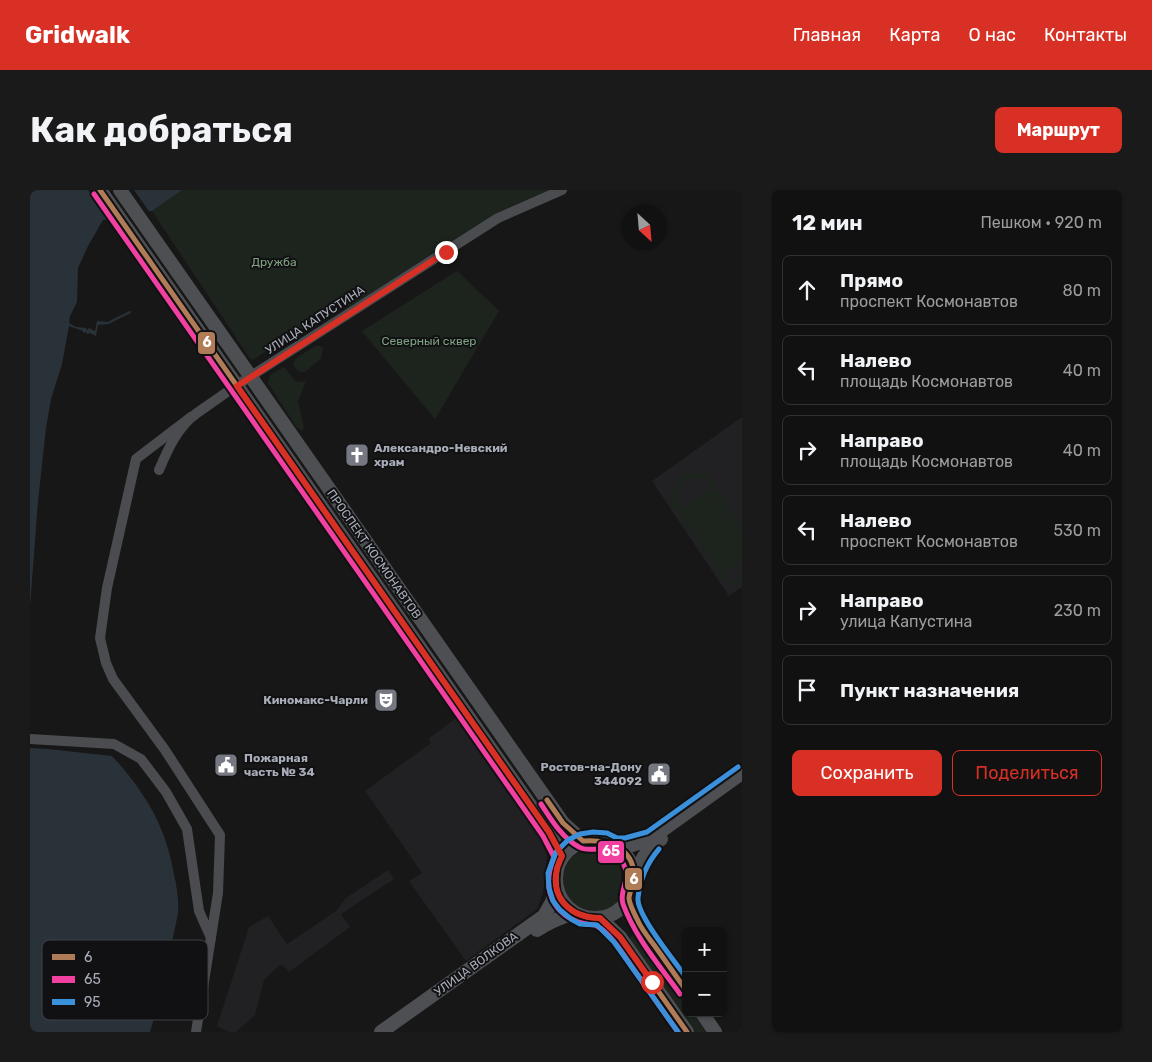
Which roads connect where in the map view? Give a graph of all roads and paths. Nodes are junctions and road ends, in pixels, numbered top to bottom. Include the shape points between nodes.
1 (100, 190) edge
2 (120, 190) edge
3 (562, 190) edge
4 (250, 377) junction
5 (237, 386) junction
6 (191, 417) junction
7 (159, 470) dead end
8 (30, 739) edge
9 (742, 774) edge
10 (742, 781) edge
11 (583, 841) junction
12 (615, 844) junction
13 (562, 856) junction
14 (634, 876) junction
15 (556, 886) junction
16 (629, 899) junction
17 (575, 913) junction
18 (600, 918) junction
19 (212, 939) junction
20 (208, 962) edge
21 (682, 984) edge
22 (705, 1017) edge
23 (381, 1032) edge
24 (394, 1032) edge
25 (687, 1032) edge
26 (715, 1032) edge

1 - 5 main road, ПРОСПЕКТ КОСМОНАВТОВ
2 - 4 main road, ПРОСПЕКТ КОСМОНАВТОВ
3 - 4 street, УЛИЦА КАПУСТИНА via 498,218
4 - 5 street, УЛИЦА КАПУСТИНА
4 - 11 main road, ПРОСПЕКТ КОСМОНАВТОВ via 563,823
5 - 6 street, УЛИЦА КАПУСТИНА
5 - 13 main road, ПРОСПЕКТ КОСМОНАВТОВ via 549,832
6 - 7 street, УЛИЦА КАПУСТИНА via 170,445
6 - 19 street via 136,459 107,588 100,638 113,679 220,835
8 - 19 street via 114,744 141,759 166,792 187,829 199,911
9 - 12 main road via 650,839 632,845
10 - 14 main road via 653,844
11 - 12 main road via 605,840
11 - 13 main road
12 - 14 main road via 631,862
13 - 15 main road via 555,874
14 - 16 main road
15 - 17 main road via 560,898
15 - 23 main road, УЛИЦА ВОЛКОВА via 544,916
16 - 18 main road via 618,911
16 - 21 main road via 639,924
17 - 18 main road
17 - 24 main road, УЛИЦА ВОЛКОВА via 547,923
18 - 25 main road via 620,937
19 - 20 street
22 - 26 main road

